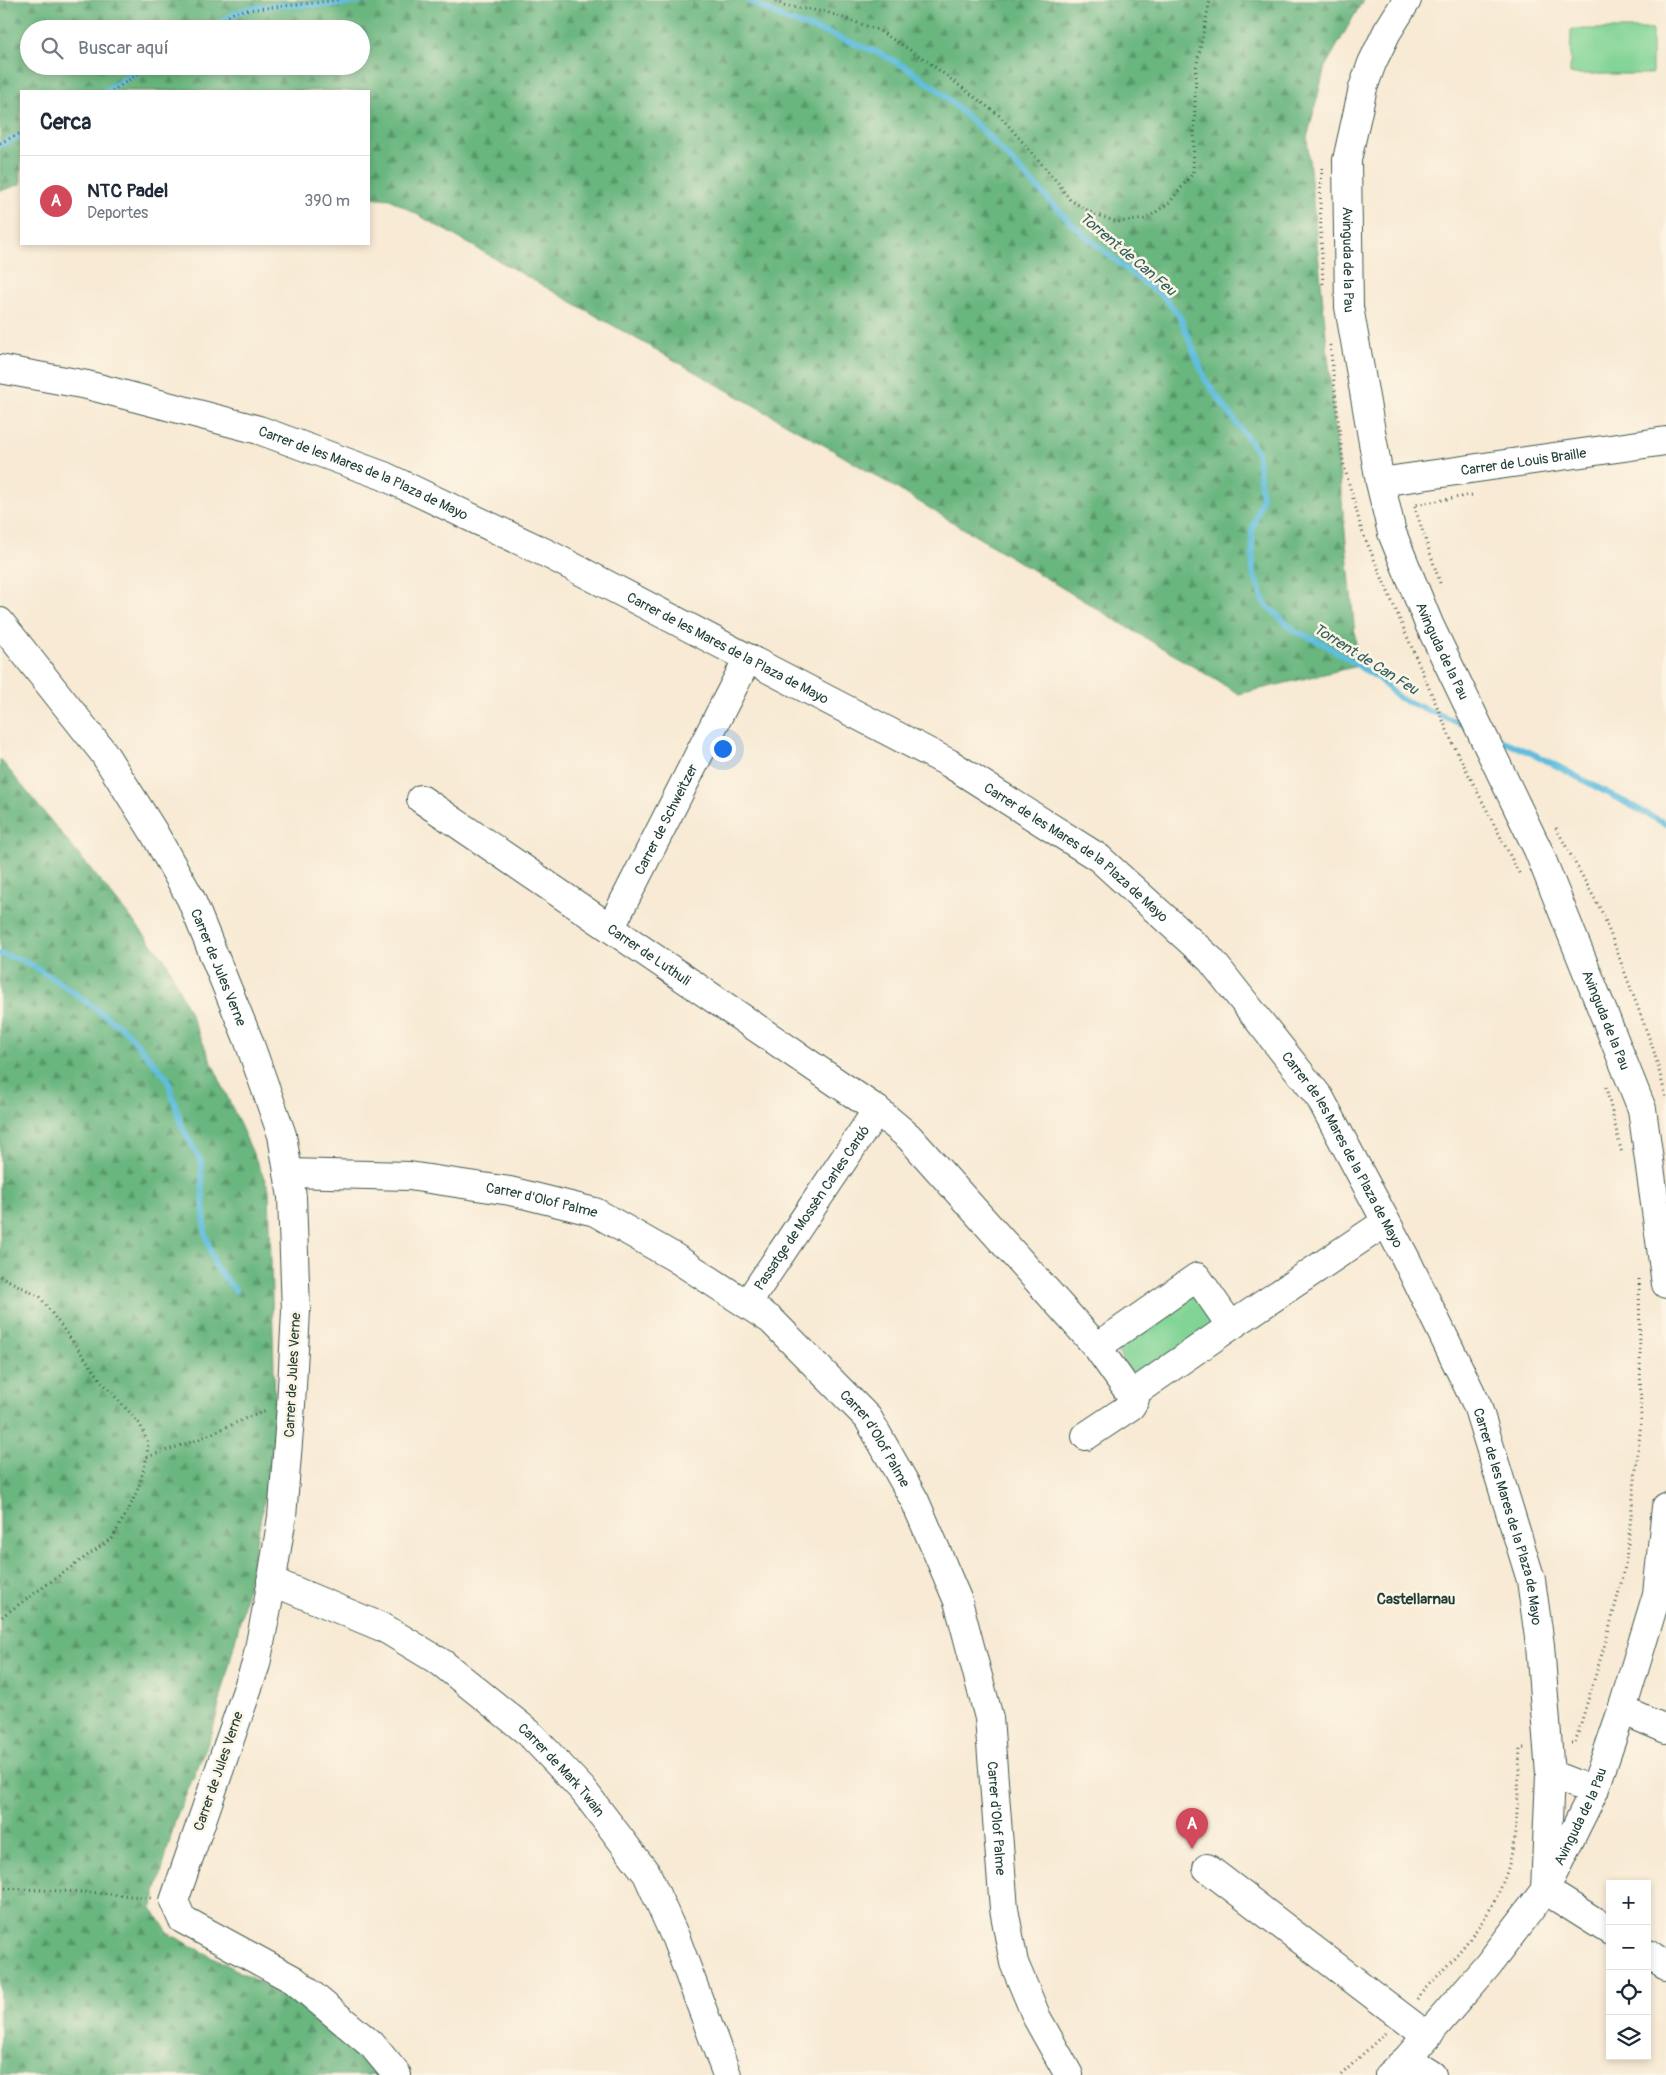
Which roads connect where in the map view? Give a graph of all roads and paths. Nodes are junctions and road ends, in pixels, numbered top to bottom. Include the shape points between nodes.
1 (340, 0) edge
2 (776, 0) edge
3 (1210, 0) edge
4 (1407, 0) edge
5 (222, 20) edge
6 (136, 75) edge
7 (114, 90) edge
8 (20, 133) edge
9 (0, 143) edge
10 (1322, 160) dead end
11 (1324, 296) dead end
12 (1328, 335) dead end
13 (0, 369) edge
14 (1666, 440) edge
15 (1380, 482) junction
16 (1482, 493) dead end
17 (1442, 587) dead end
18 (0, 622) edge
19 (748, 658) junction
20 (421, 799) dead end
21 (1552, 821) dead end
22 (1523, 880) dead end
23 (611, 927) junction
24 (1604, 1082) dead end
25 (1666, 1097) edge
26 (877, 1110) junction
27 (1623, 1157) dead end
28 (288, 1173) junction
29 (1386, 1222) junction
30 (1638, 1270) dead end
31 (0, 1276) edge
32 (1666, 1284) edge
33 (747, 1304) junction
34 (1231, 1326) junction
35 (1097, 1347) junction
36 (1131, 1395) junction
37 (291, 1405) junction
38 (1086, 1436) dead end
39 (147, 1458) junction
40 (1666, 1507) edge
41 (272, 1581) junction
42 (0, 1618) edge
43 (1622, 1710) junction
44 (1666, 1729) edge
45 (1549, 1761) junction
46 (1594, 1791) junction
47 (1207, 1868) dead end
48 (0, 1888) edge
49 (1545, 1890) junction
50 (174, 1901) junction
51 (1606, 1928) edge
52 (1651, 1957) edge
53 (1666, 1966) edge
54 (1401, 2016) junction
55 (1427, 2036) junction
56 (1398, 2067) edge
57 (397, 2075) edge
58 (727, 2075) edge
59 (1069, 2075) edge
60 (1341, 2075) edge
61 (1432, 2075) edge

1 - 5 path via 237,11
2 - 3 path via 784,6 826,12 878,30 924,58 1000,116 1070,200 1094,214 1117,222 1146,218 1162,208 1193,173 1196,68
4 - 15 street, Avinguda de la Pau via 1372,63 1346,160 1349,307
6 - 7 path
8 - 9 path
10 - 11 path via 1320,204
12 - 22 path via 1343,462 1362,531 1453,744
13 - 19 street, Carrer de les Mares de la Plaza de Mayo via 88,385 259,430 384,476 550,555
14 - 15 street, Carrer de Louis Braille
15 - 32 street, Avinguda de la Pau via 1392,533 1429,624 1538,850 1642,1109
16 - 17 path via 1414,505
18 - 28 street, Carrer de Jules Verne via 103,752 153,831 191,900 251,1048 282,1135
19 - 23 street, Carrer de Schweitzer
19 - 29 street, Carrer de les Mares de la Plaza de Mayo via 949,763 1099,858 1218,967 1320,1098
20 - 23 street, Carrer de Luthuli
21 - 25 path via 1603,914 1653,1048
23 - 26 street, Carrer de Luthuli
24 - 27 path
26 - 33 street, Passatge de Mossèn Carles Cardó
26 - 35 street, Carrer de Luthuli via 909,1137
28 - 33 street, Carrer d'Olof Palme via 409,1176 510,1191 594,1212 674,1257
28 - 37 street, Carrer de Jules Verne via 292,1197 296,1311
29 - 34 street
29 - 45 street, Carrer de les Mares de la Plaza de Mayo via 1477,1404 1531,1580 1540,1645
30 - 45 path via 1641,1423 1624,1572 1608,1637 1575,1743
31 - 39 path via 40,1298 102,1383 140,1424 148,1443
33 - 59 street, Carrer d'Olof Palme via 771,1320 868,1418 915,1501 958,1601 989,1718 1004,1909 1014,1963 1037,2018
34 - 35 street via 1197,1277
34 - 36 street
35 - 36 street, Carrer de Luthuli
36 - 38 street via 1135,1399 1132,1406
37 - 39 path via 256,1414
37 - 41 street, Carrer de Jules Verne via 282,1517
39 - 42 path via 139,1486 112,1538
40 - 43 street, Avinguda de la Pau via 1657,1594
41 - 50 street, Carrer de Jules Verne via 256,1664
41 - 58 street, Carrer de Mark Twain via 384,1628 442,1663 529,1733 582,1790 647,1874 676,1939
43 - 44 street
43 - 46 street, Avinguda de la Pau
45 - 46 street
45 - 49 street, Carrer de les Mares de la Plaza de Mayo
45 - 54 path via 1520,1748 1516,1832 1502,1887 1458,1952
46 - 49 street, Avinguda de la Pau
47 - 54 street
48 - 50 path via 102,1893
49 - 51 street
49 - 55 street, Avinguda de la Pau via 1488,1965
50 - 57 street via 182,1919 294,1980 373,2046
52 - 53 street
54 - 55 street
54 - 60 path
55 - 56 street, Avinguda de la Pau
56 - 61 street

